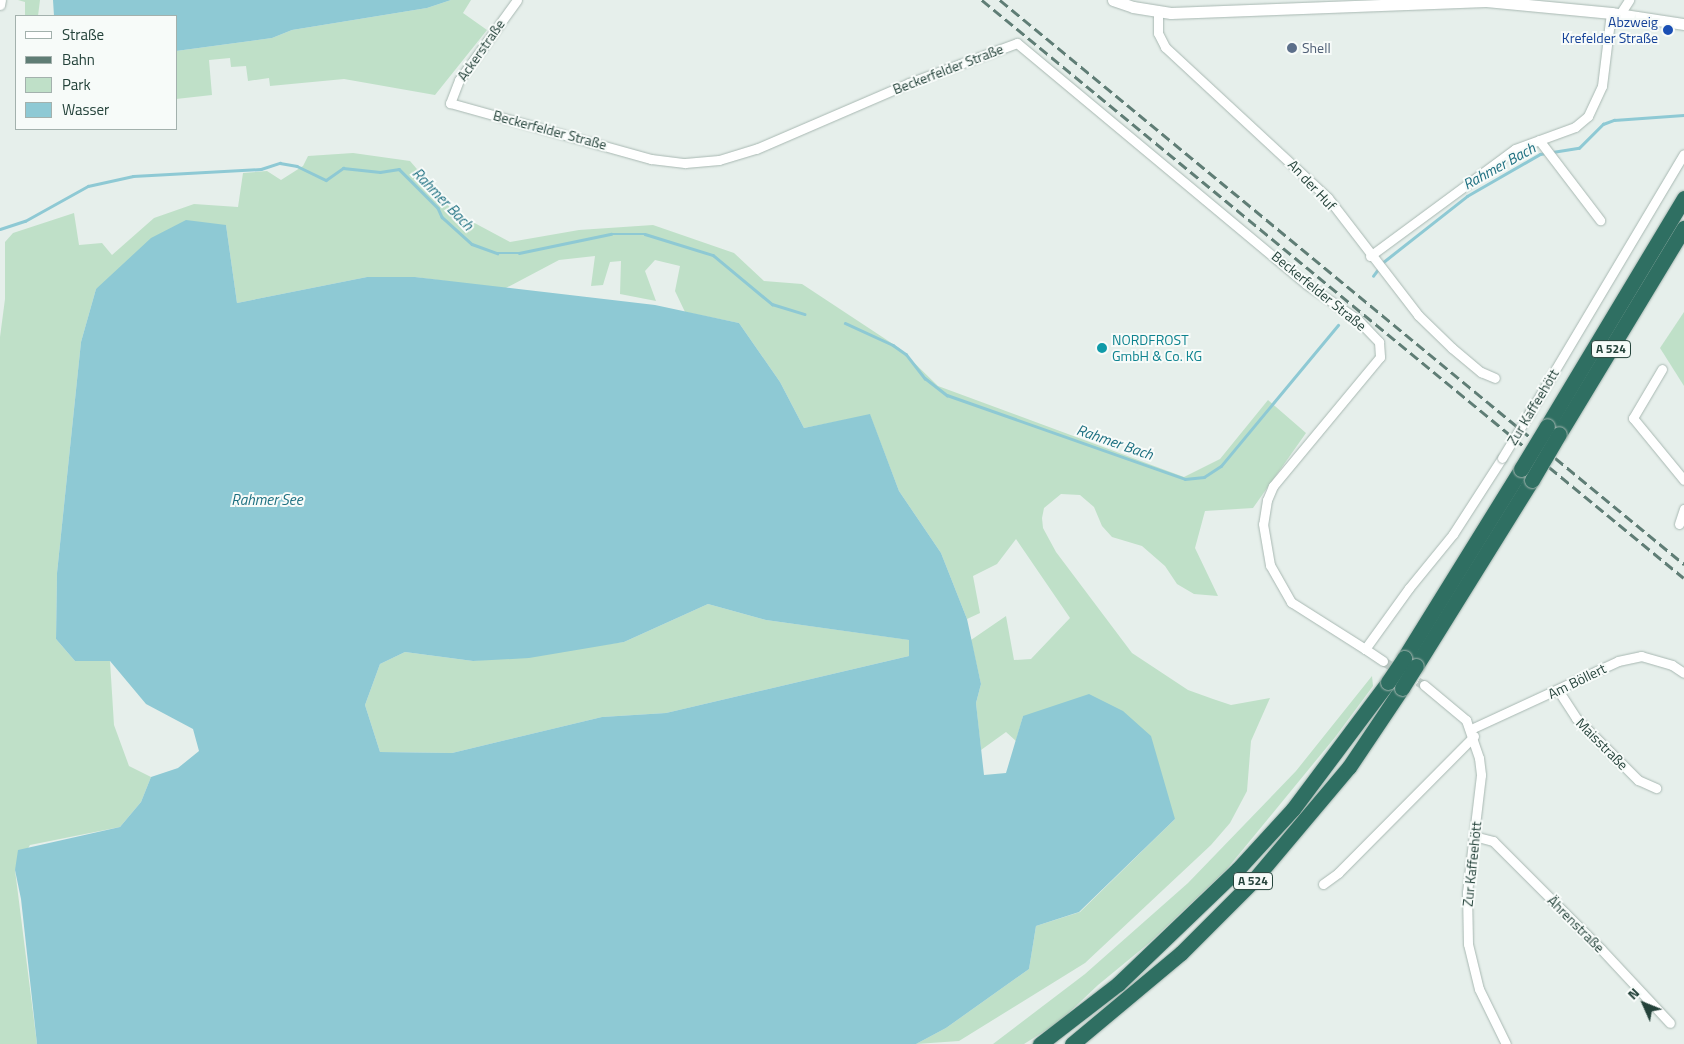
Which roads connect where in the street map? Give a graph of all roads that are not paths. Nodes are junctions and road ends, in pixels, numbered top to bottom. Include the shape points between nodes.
1 (1, 0) edge
2 (517, 0) edge
3 (1113, 0) edge
4 (1629, 0) edge
5 (1532, 2) edge
6 (0, 5) edge
7 (1158, 13) junction
8 (1616, 14) junction
9 (1684, 24) edge
10 (450, 103) joint
11 (1541, 144) junction
12 (1684, 154) edge
13 (1684, 198) edge
14 (1600, 220) dead end
15 (1684, 228) edge
16 (1684, 238) edge
17 (1373, 259) junction
18 (1662, 264) junction
19 (1662, 369) dead end
20 (1495, 378) dead end
21 (1553, 430) junction
22 (1684, 480) edge
23 (1684, 508) edge
24 (1679, 524) dead end
25 (1366, 649) junction
26 (1383, 661) tunnel mouth
27 (1410, 662) junction
28 (1684, 673) edge
29 (1424, 685) tunnel mouth
30 (1558, 690) junction
31 (1473, 733) junction
32 (1656, 788) dead end
33 (1474, 836) junction
34 (1323, 884) dead end
35 (1670, 1023) dead end
36 (1040, 1044) edge
37 (1072, 1044) edge
38 (1506, 1044) edge

1 - 6 street
2 - 10 street, Ackerstraße via 459,80
3 - 7 main road
4 - 8 street
5 - 7 main road
5 - 8 main road
7 - 17 street, An der Huf via 1158,33 1165,46 1328,198
8 - 9 main road
8 - 11 street via 1602,86 1593,110 1575,127
10 - 25 street, Beckerfelder Straße via 651,159 684,163 719,160 756,149 907,84 1017,43 1306,284 1357,319 1379,342 1380,357 1283,471 1267,500 1263,524 1270,565 1291,602
11 - 14 street via 1591,204
11 - 17 street via 1508,154
12 - 25 street, Zur Kaffeehött, bridge via 1502,458 1453,534 1409,588
13 - 21 highway, A 524
15 - 18 highway, A 524
16 - 18 highway
17 - 20 street, An der Huf via 1452,348 1481,372
18 - 21 highway, A 524
19 - 22 street via 1633,418
21 - 27 highway, A 524, bridge via 1521,469
21 - 27 highway, A 524, bridge via 1532,480
23 - 24 street
25 - 26 street
27 - 36 highway, A 524, bridge via 1388,682 1293,809 1238,869 1118,984
27 - 37 highway, A 524, bridge via 1402,688 1349,767 1252,882 1181,953
28 - 30 street, Am Böllert via 1672,665 1641,656 1611,664
29 - 31 street via 1441,696
30 - 31 street, Am Böllert
30 - 32 street, Maisstraße via 1576,718 1638,780
31 - 33 street, Zur Kaffeehött via 1481,775
31 - 34 street via 1338,873
33 - 35 street, Ährenstraße via 1492,841
33 - 38 street, Zur Kaffeehött via 1467,892 1468,944 1479,989

